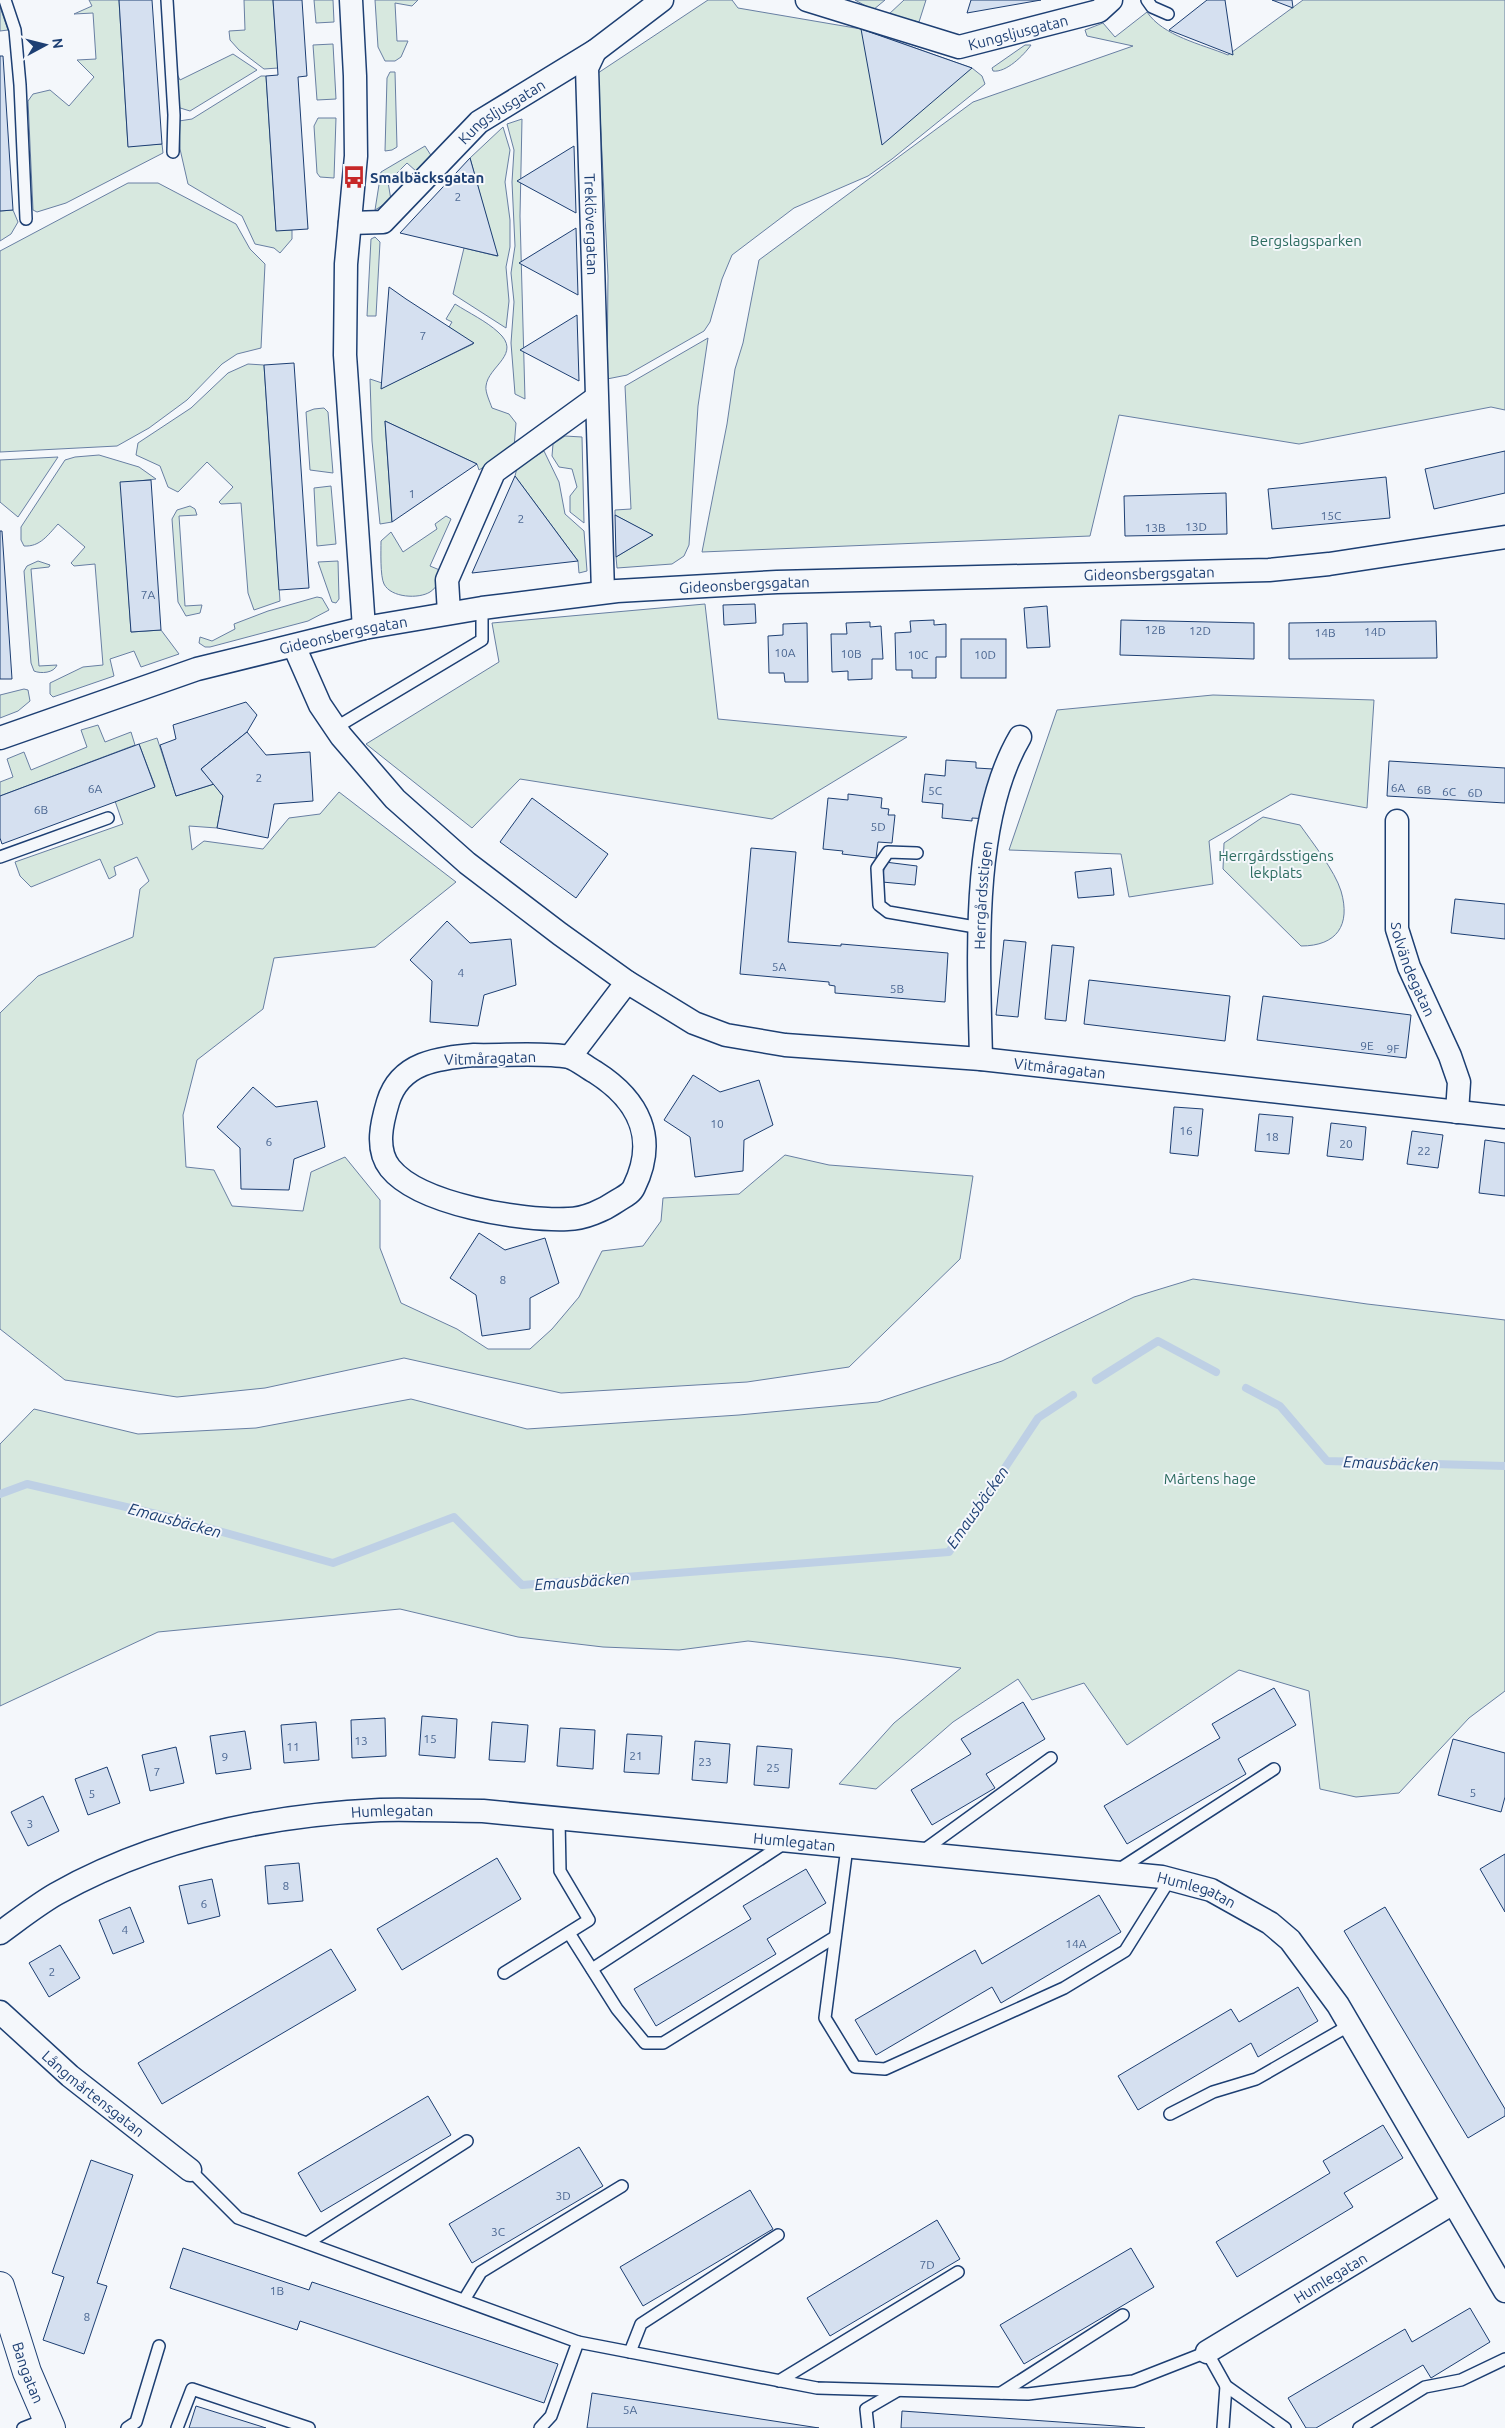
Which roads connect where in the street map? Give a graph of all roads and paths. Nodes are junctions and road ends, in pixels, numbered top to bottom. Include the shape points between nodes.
1 (4, 0) edge
2 (167, 0) edge
3 (351, 0) edge
4 (808, 0) edge
5 (1111, 0) edge
6 (1147, 0) edge
7 (657, 1) edge
8 (1168, 14) dead end
9 (595, 51) junction
10 (173, 152) dead end
11 (26, 219) dead end
12 (350, 223) junction
13 (596, 398) junction
14 (1505, 537) edge
15 (603, 592) junction
16 (482, 608) junction
17 (449, 613) junction
18 (364, 628) junction
19 (294, 646) junction
20 (336, 728) junction
21 (1020, 737) dead end
22 (0, 738) edge
23 (108, 818) dead end
24 (1397, 821) dead end
25 (917, 853) dead end
26 (0, 856) edge
27 (981, 928) junction
28 (627, 982) junction
29 (570, 1057) junction
30 (981, 1059) junction
31 (1457, 1112) junction
32 (1505, 1117) edge
33 (1051, 1758) dead end
34 (1274, 1769) dead end
35 (559, 1819) junction
36 (789, 1841) junction
37 (847, 1847) junction
38 (918, 1854) junction
39 (1115, 1873) junction
40 (1170, 1879) junction
41 (569, 1932) junction
42 (0, 1933) edge
43 (835, 1937) junction
44 (592, 1969) junction
45 (504, 1973) dead end
46 (0, 2012) edge
47 (1350, 2025) junction
48 (1170, 2114) dead end
49 (467, 2141) dead end
50 (190, 2170) joint
51 (622, 2186) dead end
52 (1453, 2203) junction
53 (778, 2235) dead end
54 (308, 2243) junction
55 (958, 2272) dead end
56 (0, 2286) edge
57 (1505, 2291) edge
58 (464, 2300) junction
59 (1123, 2315) dead end
60 (578, 2342) junction
61 (159, 2346) dead end
62 (630, 2352) junction
63 (1207, 2352) junction
64 (1505, 2359) edge
65 (779, 2381) junction
66 (1226, 2386) junction
67 (899, 2390) junction
68 (1001, 2393) junction
69 (40, 2425) edge
70 (127, 2428) edge
71 (177, 2428) edge
72 (309, 2428) edge
73 (540, 2428) edge
74 (868, 2428) edge
75 (1223, 2428) edge
76 (1285, 2428) edge
77 (1359, 2428) edge

1 - 11 lane via 15,30
2 - 10 lane
3 - 12 street via 356,156
4 - 5 street, Kungsljusgatan via 960,47 1099,10
6 - 8 lane via 1152,7
7 - 9 street, Kungsljusgatan
9 - 12 street, Kungsljusgatan via 479,122 383,222
9 - 13 street, Treklövergatan via 587,68
12 - 18 street via 345,355
13 - 15 street, Treklövergatan
13 - 17 street via 494,472 447,580
14 - 15 street, Gideonsbergsgatan via 1269,570 777,582
15 - 16 street, Gideonsbergsgatan
16 - 17 street, Gideonsbergsgatan
16 - 20 lane via 482,640
17 - 18 street, Gideonsbergsgatan
18 - 19 street, Gideonsbergsgatan
19 - 20 street, Vitmåragatan via 320,705
19 - 22 street, Gideonsbergsgatan via 197,669
20 - 28 street, Vitmåragatan via 395,799 467,863
21 - 27 street, Herrgårdsstigen via 1001,778 987,830
23 - 26 lane
24 - 31 street, Solvändegatan via 1397,929 1409,967 1459,1082
25 - 27 lane via 888,852 876,868 879,905 888,912
27 - 30 street, Herrgårdsstigen
28 - 29 street
28 - 30 street, Vitmåragatan via 694,1023 726,1035 786,1045
29 - 29 street, Vitmåragatan via 608,1081 634,1105 641,1126 645,1149 641,1172 632,1192 606,1209 569,1220 508,1215 442,1200 410,1183 390,1167 382,1149 381,1127 388,1099 404,1076 417,1066 441,1058 474,1055
30 - 31 street, Vitmåragatan
31 - 32 street, Vitmåragatan
33 - 38 lane
34 - 39 lane
35 - 36 street, Humlegatan
35 - 41 lane via 560,1871 589,1920
35 - 42 street, Humlegatan via 482,1811 381,1810 296,1817 207,1835 168,1844 128,1859 56,1895
36 - 37 street, Humlegatan
36 - 44 lane
37 - 38 street, Humlegatan
37 - 43 lane
38 - 39 street, Humlegatan
39 - 40 street, Humlegatan
40 - 43 lane via 1124,1952 1064,1988 885,2069 855,2067 825,2018
40 - 47 street, Humlegatan via 1211,1890 1270,1923 1290,1940 1311,1966
41 - 44 lane
41 - 45 lane
43 - 44 lane via 663,2043 645,2043 617,2009
46 - 50 street, Långmårtensgatan via 70,2076
47 - 48 lane via 1256,2080 1213,2092
47 - 52 street, Humlegatan
49 - 54 lane
50 - 54 lane via 238,2218
51 - 58 lane via 481,2272
52 - 57 street, Humlegatan
52 - 63 street, Humlegatan
53 - 62 lane via 641,2324
54 - 58 lane
55 - 65 lane
56 - 69 street, Bangatan
58 - 60 lane
59 - 68 lane
60 - 62 lane
60 - 73 lane via 552,2416
61 - 70 lane via 136,2422
62 - 65 lane
63 - 66 lane
63 - 68 lane via 1133,2381 1028,2394
64 - 77 lane via 1461,2380 1425,2387
65 - 67 lane via 817,2388
66 - 75 lane
66 - 76 lane
67 - 68 lane
67 - 74 lane via 866,2409
71 - 72 lane via 192,2389

